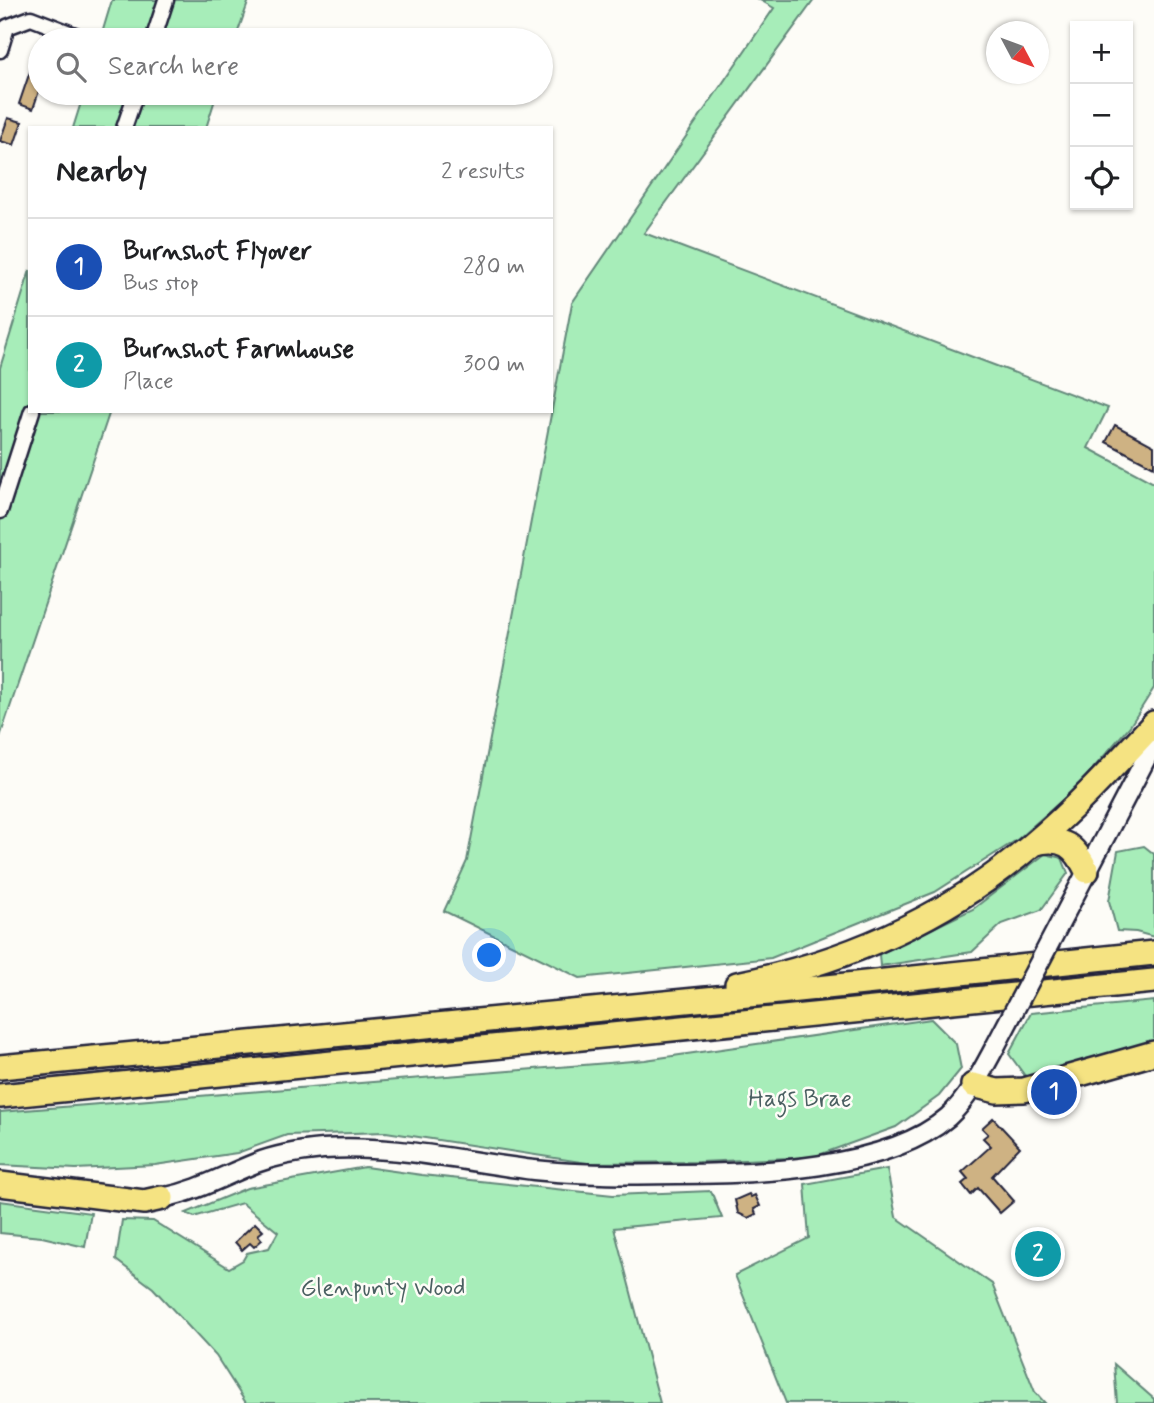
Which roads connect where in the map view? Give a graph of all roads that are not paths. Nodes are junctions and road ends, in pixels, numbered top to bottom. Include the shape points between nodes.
1 (166, 0) edge
2 (57, 28) edge
3 (157, 28) edge
4 (0, 50) edge
5 (132, 105) edge
6 (125, 126) edge
7 (31, 413) edge
8 (0, 511) edge
9 (1154, 723) edge
10 (1154, 743) edge
11 (1035, 843) junction
12 (1087, 871) junction
13 (1154, 953) edge
14 (1154, 981) edge
15 (634, 1005) junction
16 (1154, 1053) edge
17 (0, 1068) edge
18 (973, 1085) junction
19 (0, 1096) edge
20 (0, 1184) edge
21 (162, 1198) joint

1 - 3 street
2 - 4 street via 31,18 7,27
5 - 6 street
7 - 8 street
9 - 11 main road
10 - 12 street
11 - 12 main road via 1050,839 1070,846
11 - 15 main road via 967,894 880,941 763,979
12 - 18 street, bridge
13 - 15 main road
14 - 19 main road
15 - 17 main road
16 - 18 main road via 1024,1090 997,1091
18 - 21 street via 947,1118 909,1140 878,1152 801,1168 748,1174 604,1175 386,1151 324,1149 259,1162 190,1193
20 - 21 main road via 144,1202

